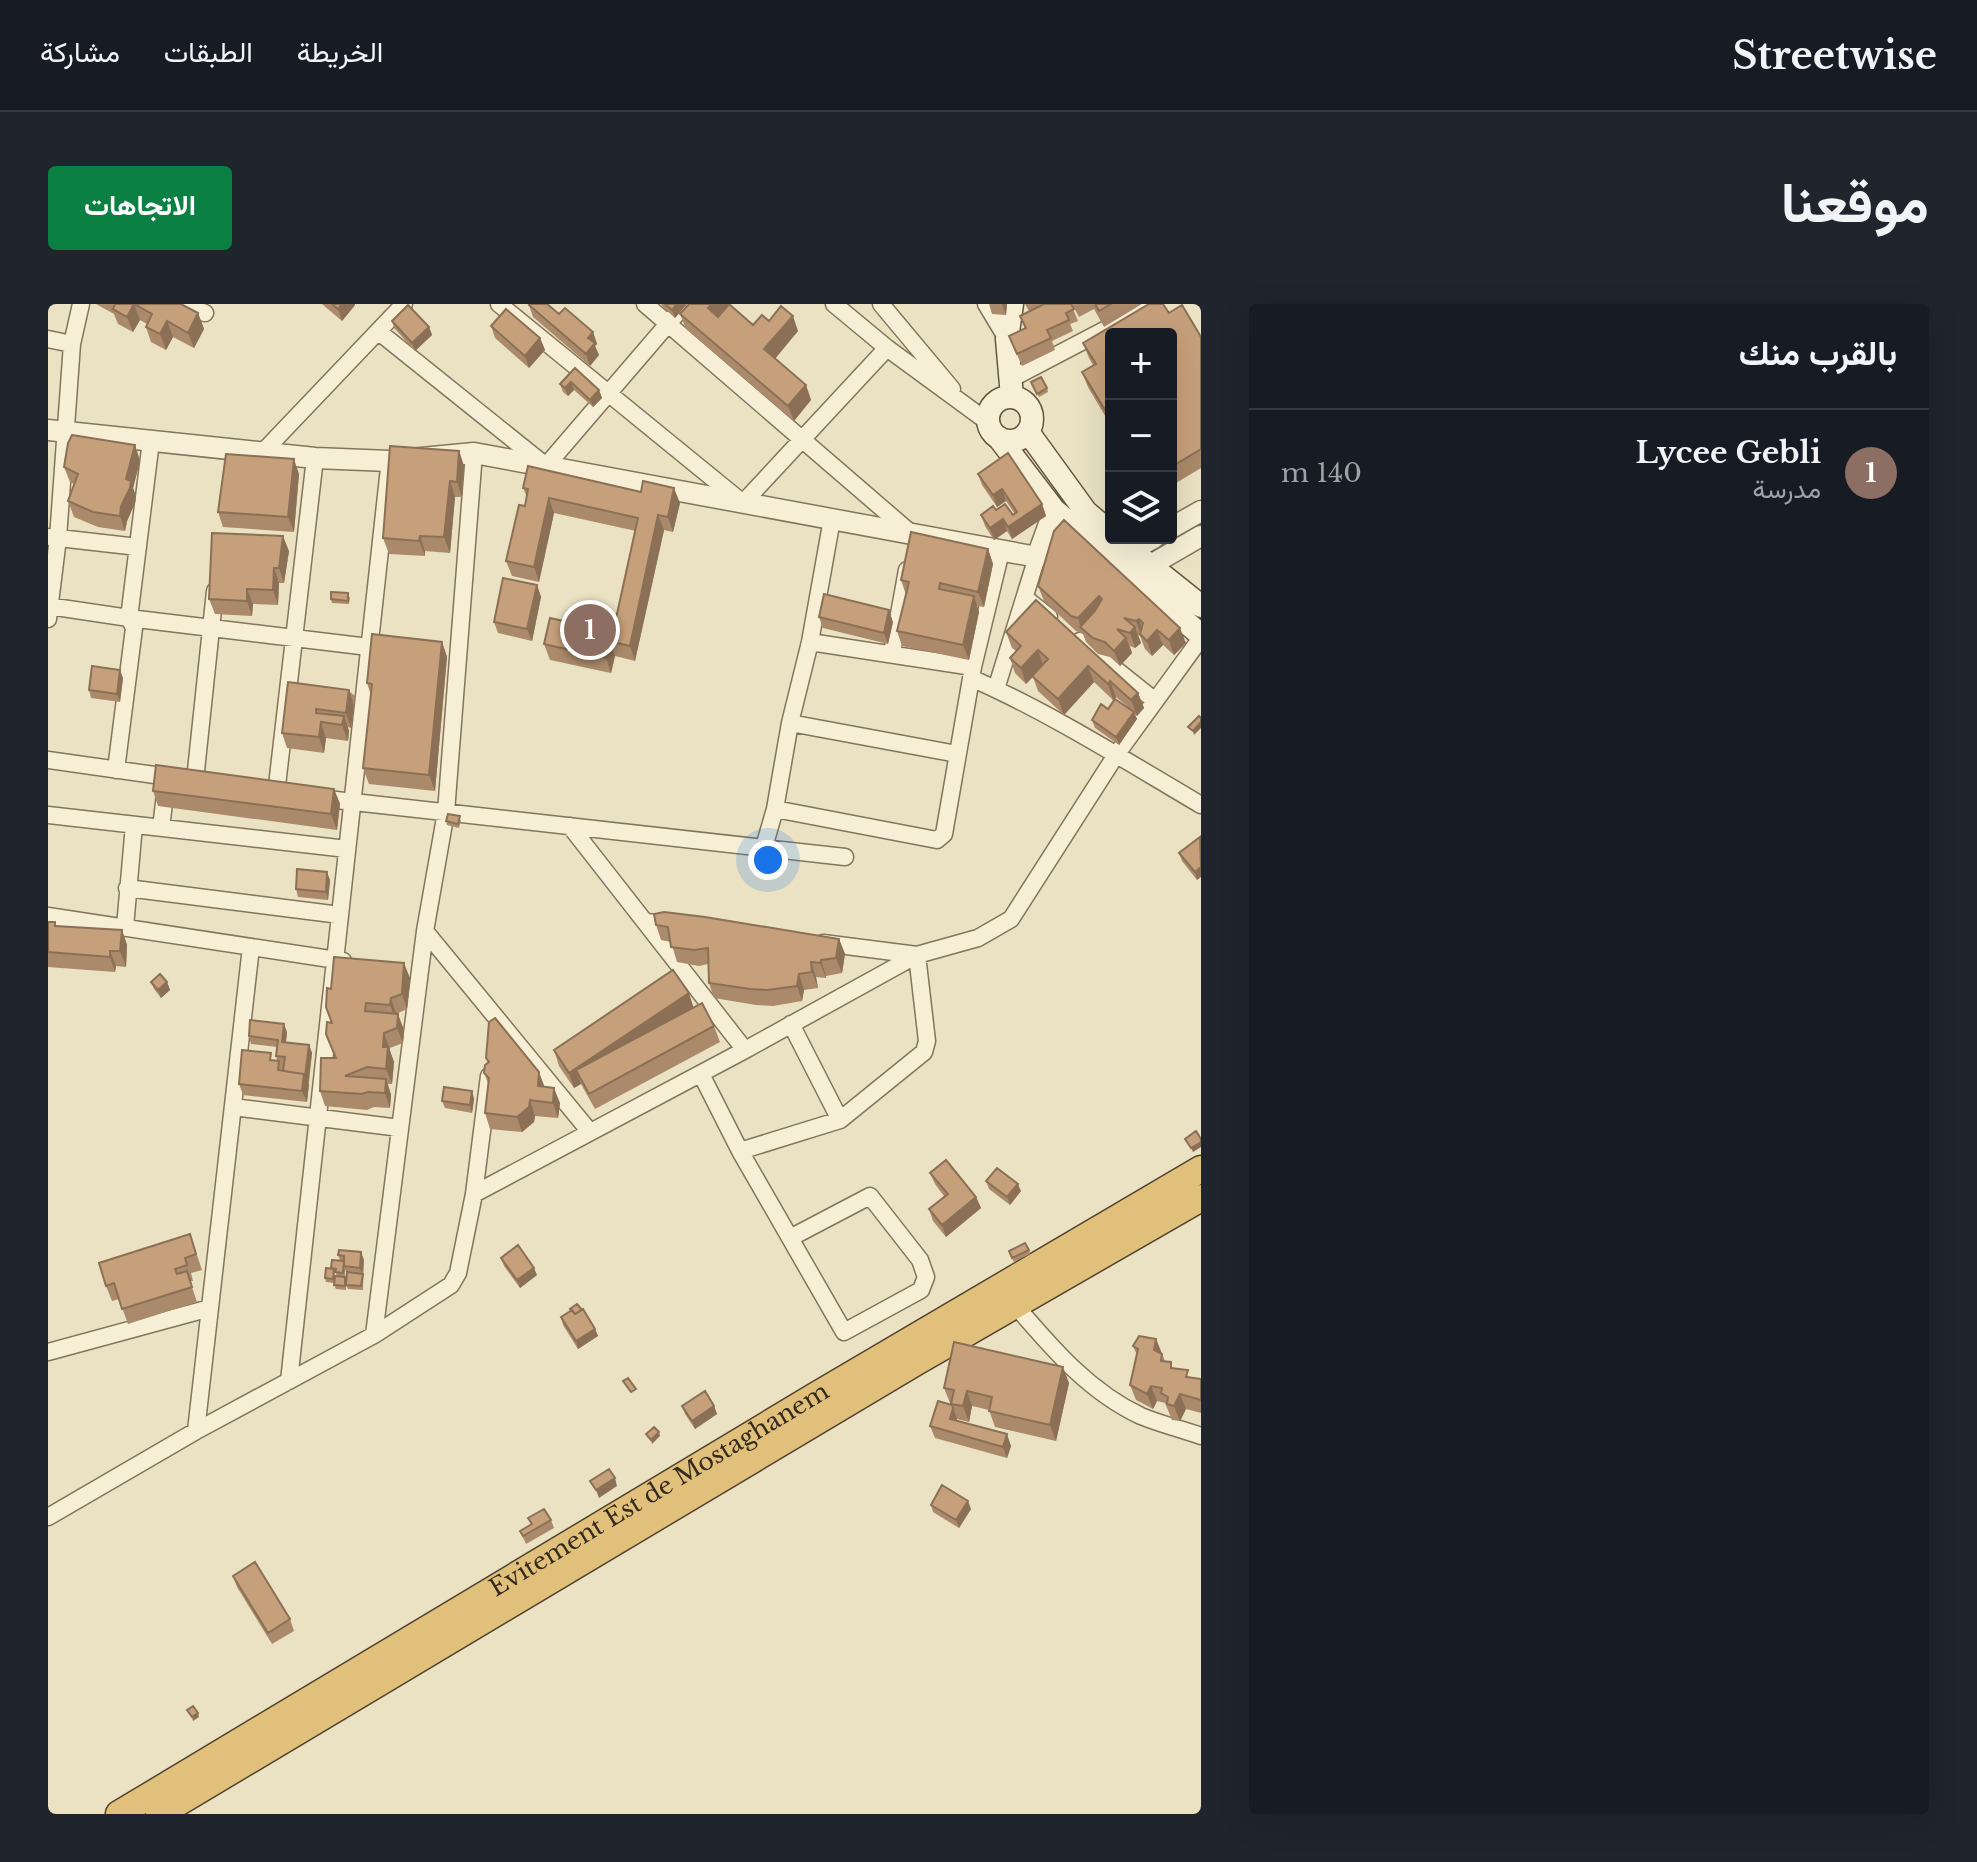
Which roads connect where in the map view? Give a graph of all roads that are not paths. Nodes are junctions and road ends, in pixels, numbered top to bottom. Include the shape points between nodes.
1 (81, 304) edge
2 (183, 304) edge
3 (404, 304) edge
4 (499, 304) edge
5 (645, 304) edge
6 (685, 304) edge
7 (834, 304) edge
8 (881, 304) edge
9 (986, 304) edge
10 (1012, 304) edge
11 (1154, 304) edge
12 (205, 313) dead end
13 (668, 324) junction
14 (379, 332) junction
15 (48, 339) edge
16 (1007, 339) junction
17 (72, 344) junction
18 (887, 348) junction
19 (1011, 388) junction
20 (608, 395) junction
21 (986, 424) junction
22 (56, 431) edge
23 (1028, 432) junction
24 (805, 439) junction
25 (151, 441) junction
26 (262, 453) junction
27 (474, 453) junction
28 (315, 458) junction
29 (390, 461) junction
30 (546, 466) junction
31 (743, 503) junction
32 (1054, 510) junction
33 (1201, 511) edge
34 (832, 519) junction
35 (1177, 525) edge
36 (1105, 528) edge
37 (913, 534) junction
38 (1201, 536) edge
39 (53, 538) edge
40 (138, 547) junction
41 (1120, 550) edge
42 (1001, 551) junction
43 (1037, 557) junction
44 (1152, 565) junction
45 (217, 572) edge
46 (1130, 577) junction
47 (1025, 598) junction
48 (1201, 606) edge
49 (49, 610) edge
50 (129, 618) junction
51 (211, 628) junction
52 (1201, 636) edge
53 (294, 638) junction
54 (810, 642) junction
55 (369, 647) junction
56 (399, 650) edge
57 (892, 653) junction
58 (972, 672) junction
59 (996, 689) junction
60 (1154, 700) junction
61 (790, 723) junction
62 (957, 754) junction
63 (1116, 755) junction
64 (48, 760) edge
65 (116, 770) junction
66 (168, 777) junction
67 (353, 801) junction
68 (1201, 805) edge
69 (775, 809) junction
70 (446, 812) junction
71 (48, 815) edge
72 (134, 825) junction
73 (570, 826) junction
74 (161, 828) junction
75 (764, 847) junction
76 (347, 849) junction
77 (845, 857) dead end
78 (127, 888) junction
79 (340, 915) junction
80 (48, 916) edge
81 (647, 922) junction
82 (125, 927) junction
83 (694, 928) edge
84 (425, 931) junction
85 (805, 941) edge
86 (251, 947) junction
87 (917, 955) junction
88 (335, 960) junction
89 (364, 962) edge
90 (497, 1019) junction
91 (791, 1024) junction
92 (745, 1050) junction
93 (701, 1074) junction
94 (233, 1107) junction
95 (318, 1119) junction
96 (840, 1120) junction
97 (400, 1128) junction
98 (590, 1132) junction
99 (740, 1151) junction
100 (1201, 1169) edge
101 (474, 1194) junction
102 (1201, 1198) edge
103 (790, 1238) junction
104 (1015, 1305) junction
105 (210, 1308) junction
106 (374, 1335) junction
107 (48, 1352) edge
108 (289, 1381) junction
109 (196, 1431) junction
110 (1201, 1436) edge
111 (48, 1517) edge
112 (119, 1814) edge
113 (159, 1814) edge

1 - 17 street
2 - 12 street
3 - 14 street
4 - 20 street
5 - 13 street
6 - 13 street
7 - 18 street
8 - 21 street
9 - 16 street
10 - 16 main road
11 - 19 street
13 - 20 street
13 - 24 street
14 - 26 street
14 - 30 street
15 - 17 street
16 - 19 main road
17 - 22 street
18 - 21 street
18 - 24 street
19 - 21 main road via 990,409
19 - 23 main road via 1030,410
20 - 30 street
20 - 31 street
21 - 23 main road via 1018,440
21 - 32 main road
22 - 25 street
22 - 39 street
23 - 36 main road via 1086,512
24 - 31 street
24 - 37 street
25 - 26 street via 229,458
25 - 40 street
26 - 28 street
27 - 29 street
27 - 30 street
27 - 70 street via 451,656
28 - 29 street
28 - 53 street via 297,549
29 - 55 street
30 - 31 street
31 - 34 street
32 - 41 main road
32 - 43 street
33 - 35 street
34 - 37 street
34 - 54 street
37 - 42 street
37 - 57 street
38 - 44 street
39 - 40 street
39 - 49 street
40 - 50 street
41 - 44 main road
41 - 46 main road
42 - 43 street
42 - 58 street
43 - 47 street
44 - 46 street
44 - 48 main road
45 - 51 street
46 - 52 main road
47 - 59 street
47 - 60 street
49 - 50 street
50 - 51 street
50 - 65 street via 134,628
51 - 53 street
51 - 66 street via 202,782
52 - 60 street
53 - 55 street
53 - 67 street via 284,794
54 - 57 street
54 - 61 street
55 - 56 street
55 - 67 street
57 - 58 street
58 - 59 street
58 - 62 street
59 - 63 street
60 - 63 street
61 - 62 street
61 - 69 street
62 - 69 street via 944,834 937,840
63 - 68 street
63 - 87 street via 1011,919 978,938
64 - 65 street
65 - 66 street
66 - 74 street
67 - 70 street
67 - 76 street
69 - 75 street
70 - 73 street
70 - 84 street
71 - 72 street
72 - 74 street
72 - 78 street
73 - 75 street
73 - 81 street
74 - 76 street
75 - 77 street
76 - 79 street
78 - 79 street
78 - 82 street
79 - 88 street
80 - 82 street
81 - 83 street
81 - 92 street
82 - 86 street
84 - 90 street
84 - 97 street via 415,965
85 - 87 street
86 - 88 street
86 - 94 street
87 - 91 street
87 - 96 street via 924,1052
88 - 89 street
88 - 95 street
90 - 98 street
90 - 101 street
91 - 92 street
91 - 96 street
92 - 93 street
93 - 98 street
93 - 99 street
94 - 95 street
94 - 105 street
95 - 97 street
95 - 108 street
96 - 99 street
97 - 106 street
98 - 101 street
99 - 103 street
100 - 112 highway, Evitement Est de Mostaghanem
101 - 106 street via 456,1279
102 - 104 highway, Evitement Est de Mostaghanem
103 - 103 street via 870,1196 920,1260 926,1277 921,1290 844,1332
104 - 110 street via 1100,1393 1142,1416
104 - 113 highway, Evitement Est de Mostaghanem
105 - 107 street
105 - 109 street
106 - 108 street
108 - 109 street
109 - 111 street

